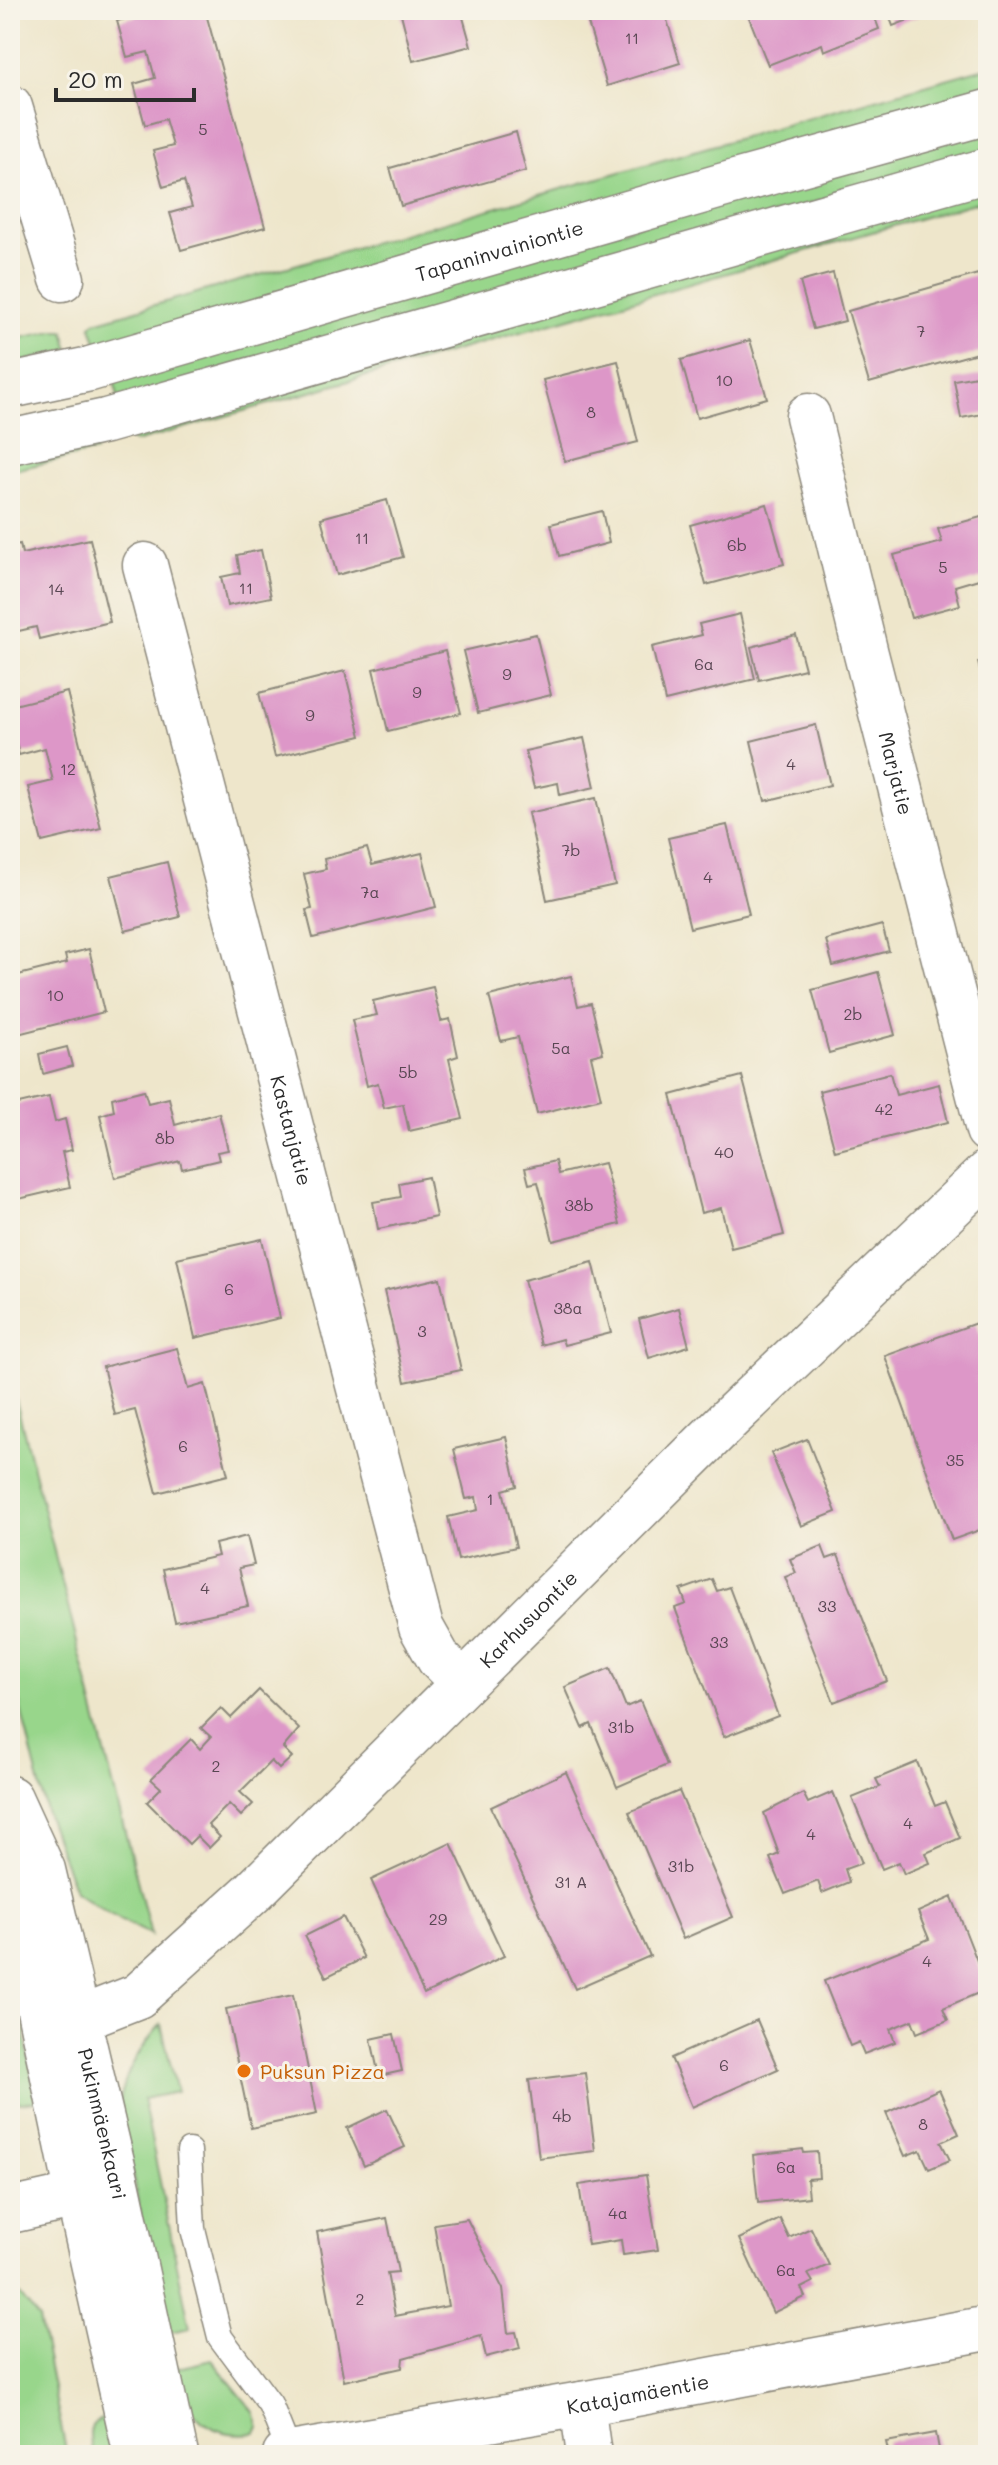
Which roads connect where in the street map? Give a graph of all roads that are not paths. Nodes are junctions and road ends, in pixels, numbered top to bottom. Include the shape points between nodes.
1 (10, 107) edge
2 (988, 112) edge
3 (988, 170) edge
4 (62, 279) dead end
5 (10, 386) edge
6 (808, 416) dead end
7 (10, 442) edge
8 (145, 565) dead end
9 (988, 1130) edge
10 (988, 1172) edge
11 (463, 1683) junction
12 (10, 1798) edge
13 (10, 1841) edge
14 (61, 2023) junction
15 (189, 2151) dead end
16 (98, 2192) junction
17 (10, 2211) edge
18 (988, 2328) edge
19 (582, 2404) junction
20 (288, 2454) edge
21 (136, 2455) edge
22 (176, 2455) edge
23 (589, 2455) edge

1 - 4 street
2 - 5 street, Tapaninvainiontie via 90,369
3 - 7 street via 106,421
6 - 9 street, Marjatie
8 - 11 street, Kastanjatie via 421,1627 439,1659
10 - 11 street, Karhusuontie
11 - 14 street, Karhusuontie via 253,1892 138,1996
12 - 14 street, Pukinmäenkaari via 43,1870
13 - 14 street, Pukinmäenkaari via 11,1876
14 - 16 street, Pukinmäenkaari
15 - 20 lane via 193,2229 220,2337 270,2404
16 - 17 street
16 - 21 street, Pukinmäenkaari
16 - 22 street, Pukinmäenkaari
18 - 19 street, Katajamäentie
19 - 20 street, Katajamäentie
19 - 23 street

